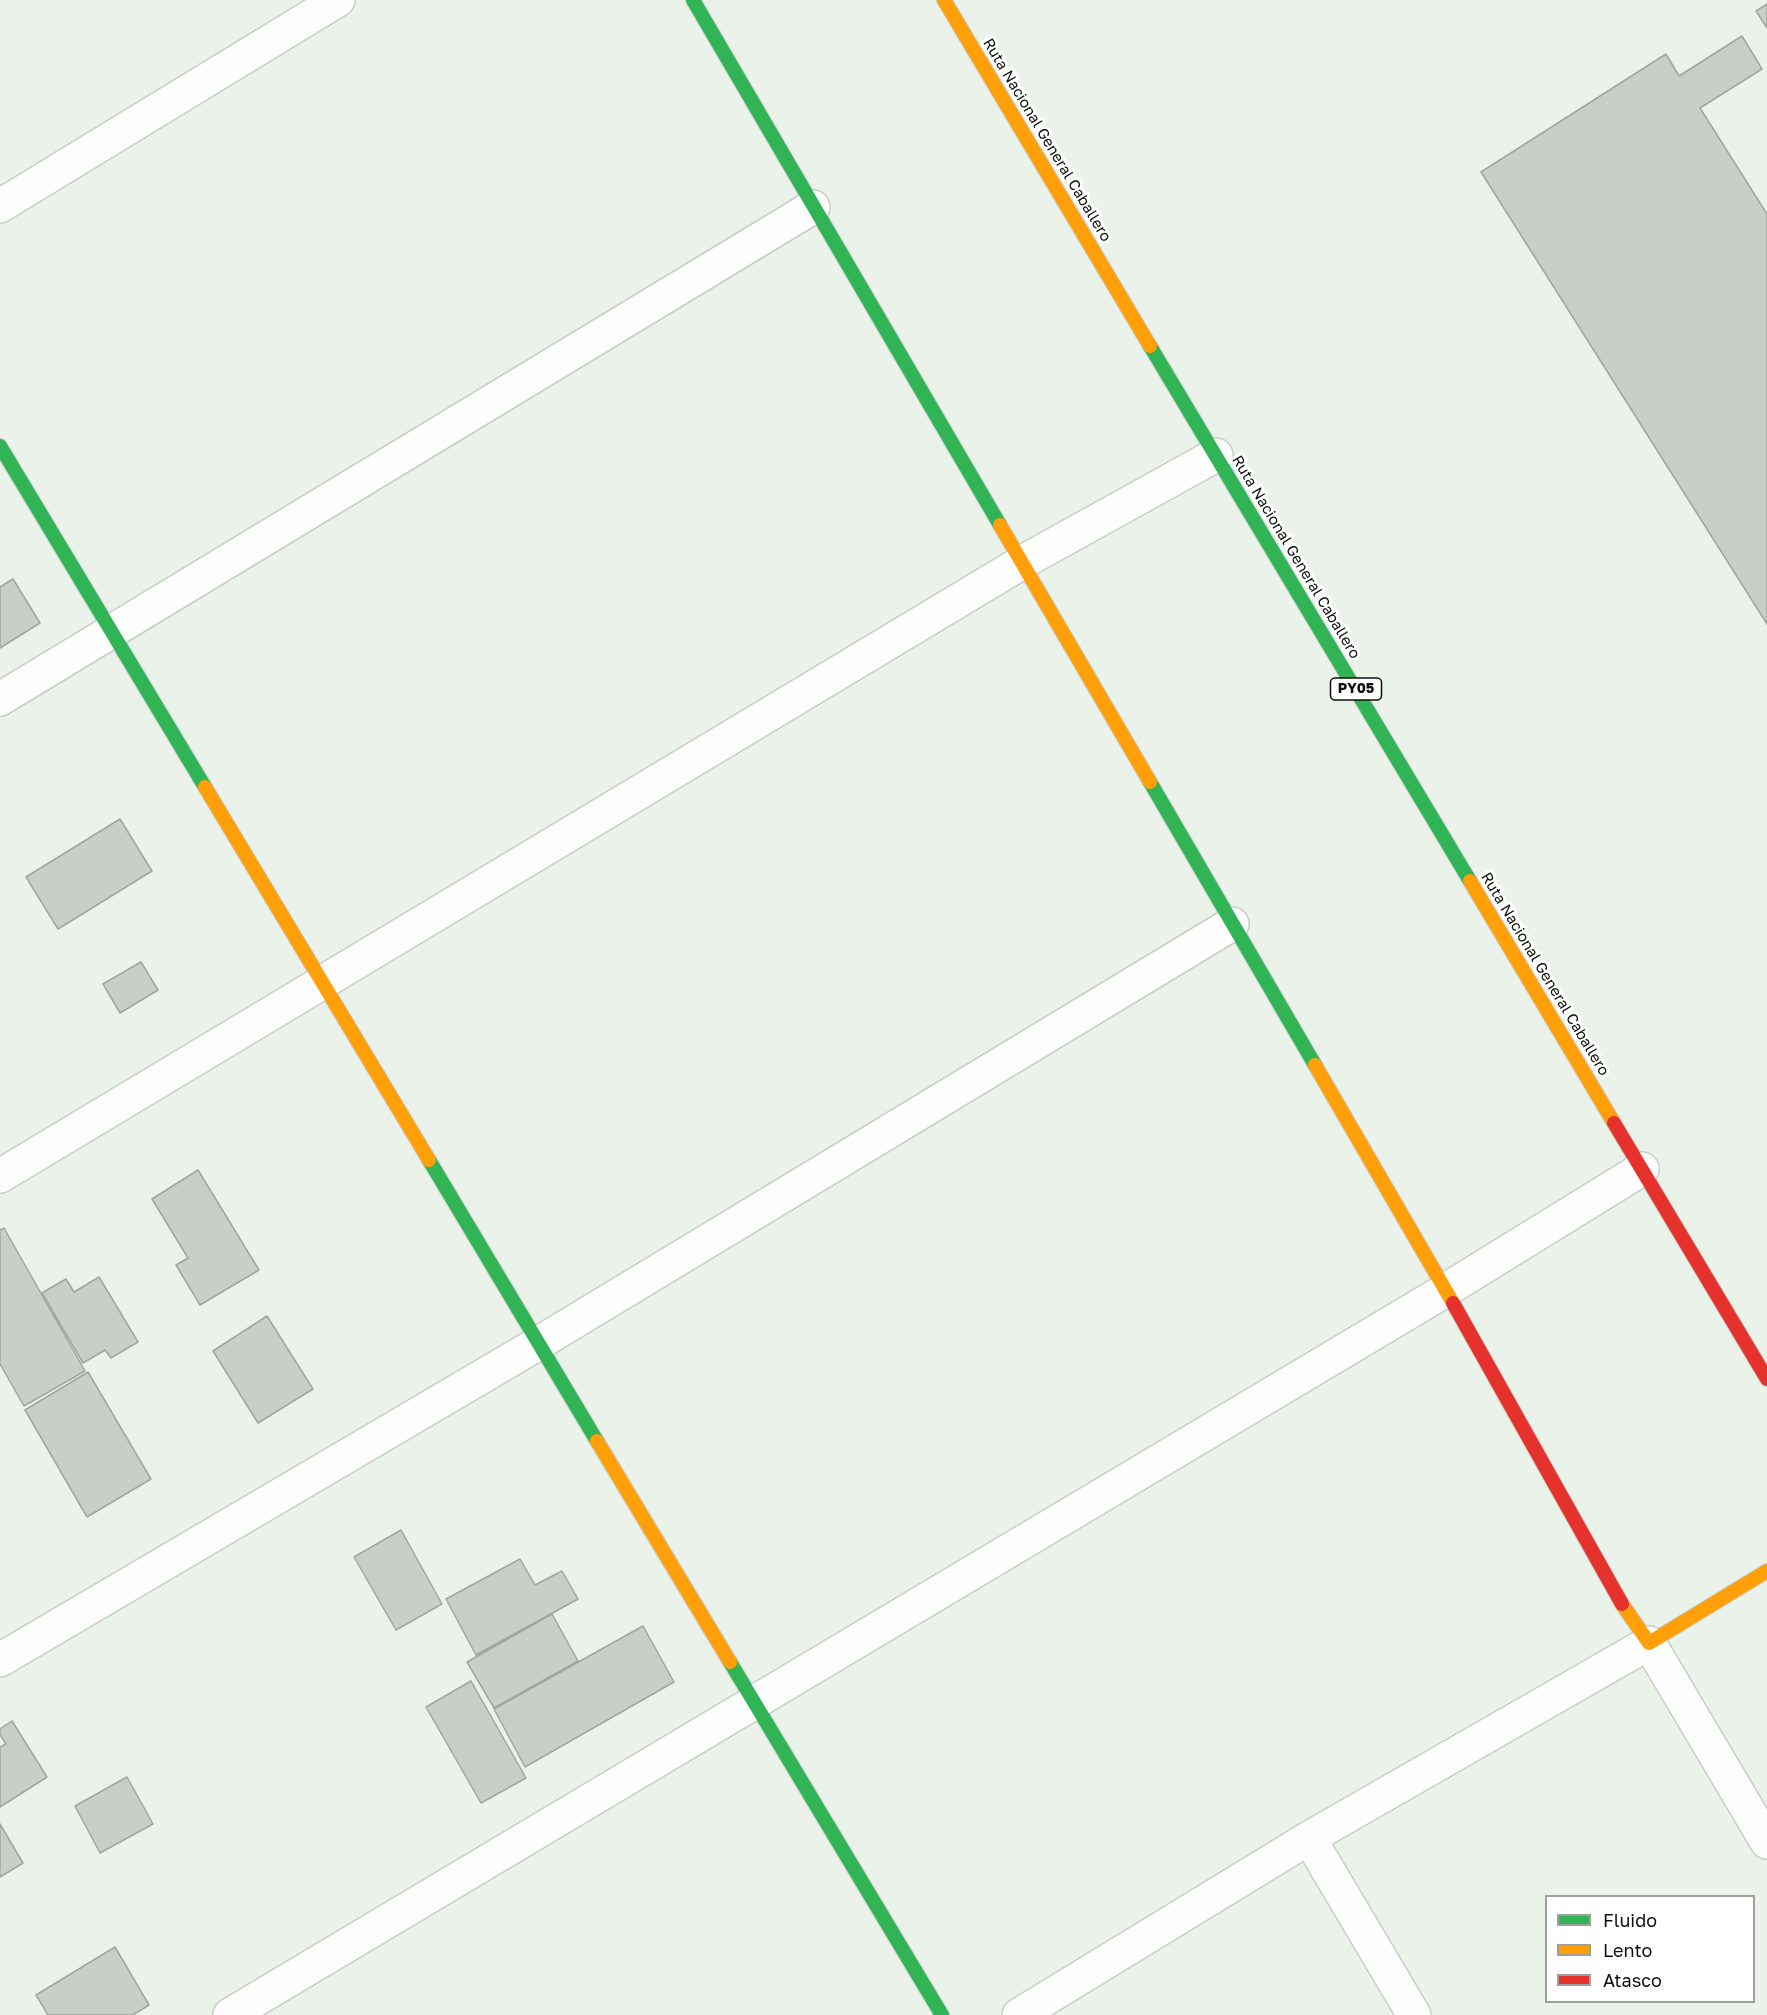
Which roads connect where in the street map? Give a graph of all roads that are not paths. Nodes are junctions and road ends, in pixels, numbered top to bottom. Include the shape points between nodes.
1 (338, 0) edge
2 (693, 0) edge
3 (944, 0) edge
4 (0, 206) edge
5 (813, 207) junction
6 (0, 446) edge
7 (1216, 455) junction
8 (1022, 563) junction
9 (111, 631) junction
10 (0, 699) edge
11 (1232, 924) junction
12 (323, 982) junction
13 (1642, 1169) junction
14 (0, 1176) edge
15 (1446, 1290) junction
16 (539, 1343) junction
17 (1767, 1379) edge
18 (1767, 1571) edge
19 (1649, 1643) junction
20 (0, 1660) edge
21 (755, 1702) junction
22 (1309, 1838) junction
23 (1767, 1842) edge
24 (230, 2015) edge
25 (942, 2015) edge
26 (1019, 2015) edge
27 (1414, 2015) edge

1 - 4 street
2 - 5 main road
3 - 7 main road, Ruta Nacional General Caballero / PY05
5 - 8 main road
5 - 9 street
6 - 9 main road
7 - 8 street
7 - 13 main road, Ruta Nacional General Caballero / PY05
8 - 11 main road
8 - 12 street
9 - 10 street
9 - 12 main road
11 - 15 main road
11 - 16 street
12 - 14 street
12 - 16 main road
13 - 15 street
13 - 17 main road, Ruta Nacional General Caballero / PY05
15 - 19 main road via 1632,1620
15 - 21 street
16 - 20 street
16 - 21 main road
18 - 19 main road
19 - 22 street
19 - 23 street
21 - 24 street
21 - 25 main road
22 - 26 street
22 - 27 street

